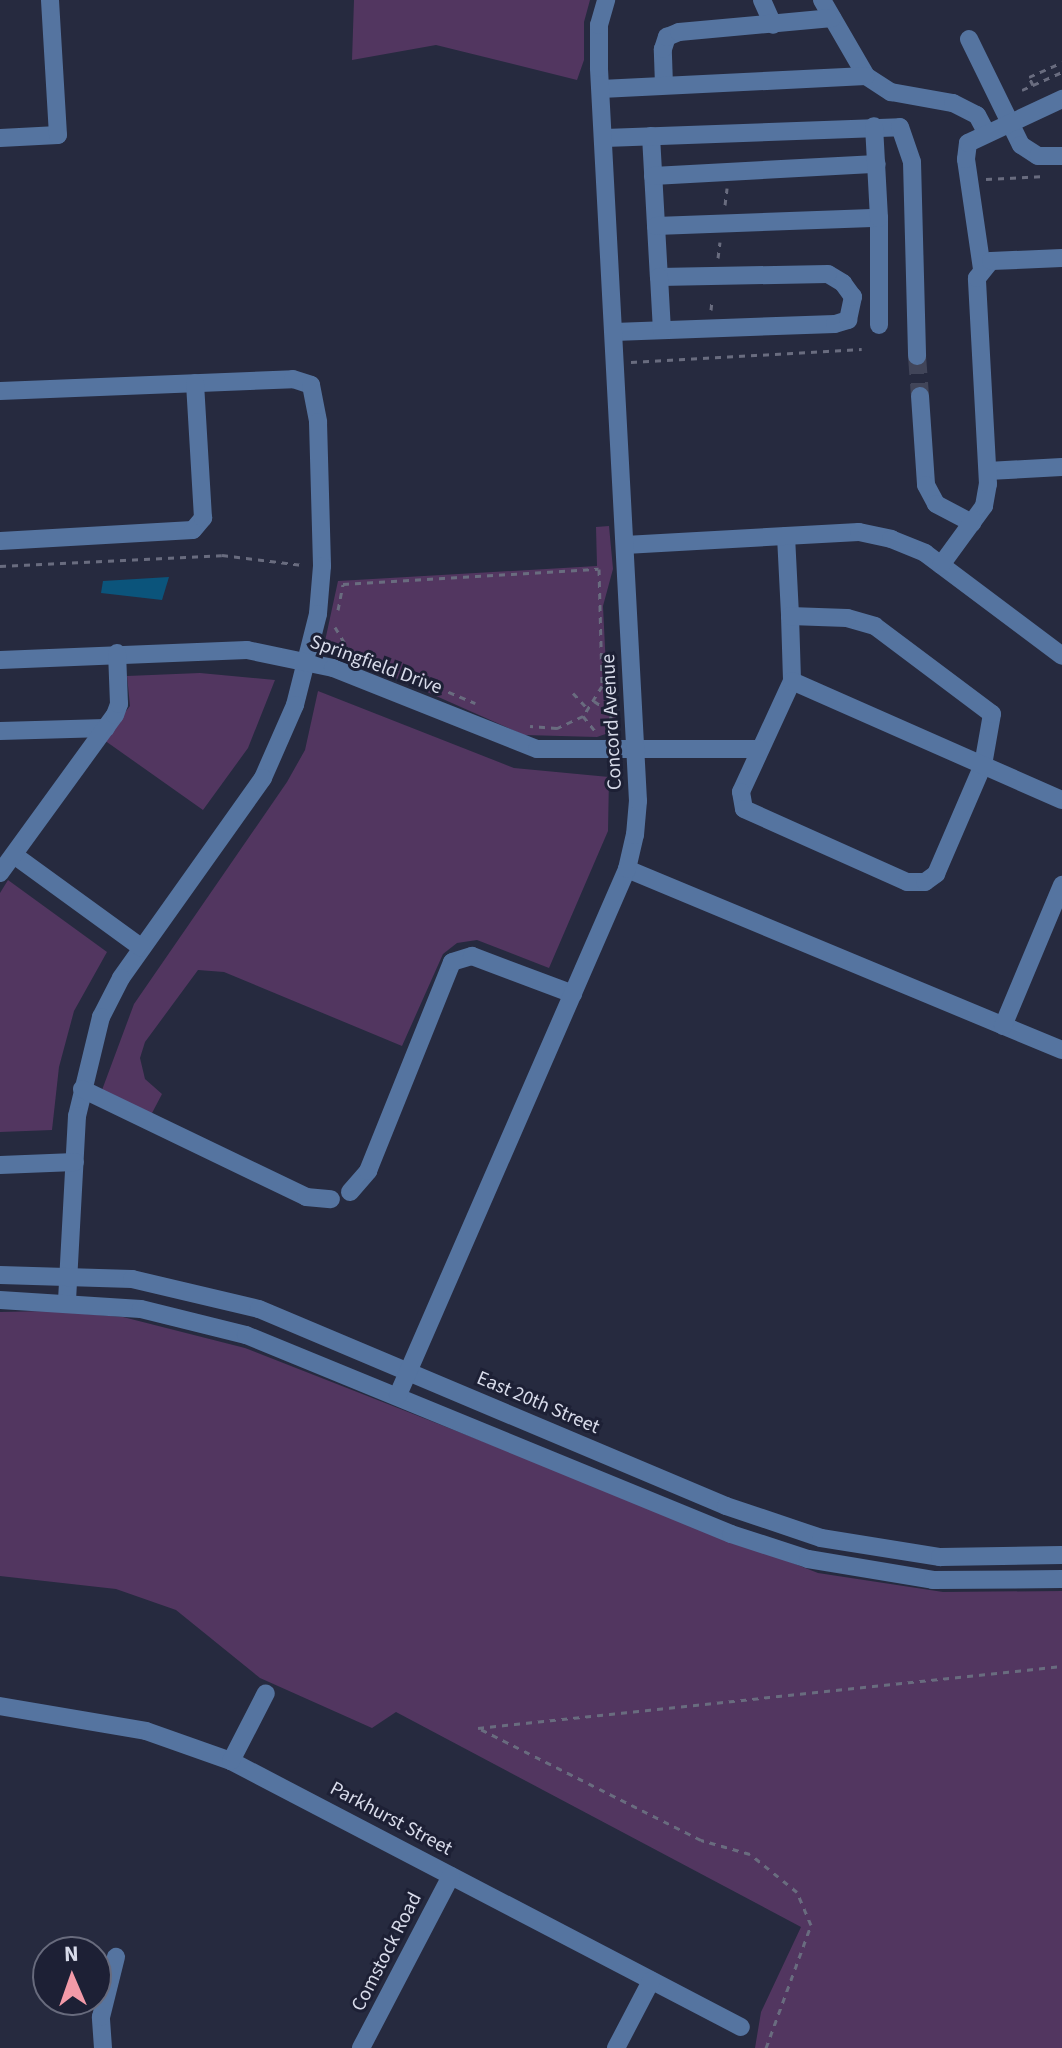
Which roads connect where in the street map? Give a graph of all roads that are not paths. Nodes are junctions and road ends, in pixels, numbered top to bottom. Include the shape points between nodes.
1 (50, 0) edge
2 (606, 0) edge
3 (762, 0) edge
4 (822, 0) edge
5 (832, 18) junction
6 (773, 25) junction
7 (969, 39) dead end
8 (866, 76) junction
9 (664, 85) junction
10 (601, 89) junction
11 (1062, 99) edge
12 (1010, 123) junction
13 (874, 126) junction
14 (986, 132) junction
15 (651, 136) junction
16 (0, 138) edge
17 (605, 138) junction
18 (1062, 156) edge
19 (877, 164) junction
20 (653, 176) junction
21 (879, 218) junction
22 (656, 226) junction
23 (1062, 258) edge
24 (982, 269) junction
25 (659, 277) junction
26 (879, 325) dead end
27 (662, 330) junction
28 (614, 332) junction
29 (917, 356) tunnel mouth
30 (195, 383) junction
31 (0, 391) edge
32 (920, 396) tunnel mouth
33 (1062, 467) edge
34 (988, 471) junction
35 (972, 523) junction
36 (786, 536) junction
37 (0, 541) edge
38 (625, 545) junction
39 (941, 565) junction
40 (790, 616) junction
41 (117, 653) junction
42 (1062, 656) edge
43 (0, 660) edge
44 (306, 661) junction
45 (792, 681) junction
46 (106, 728) junction
47 (0, 731) edge
48 (635, 749) junction
49 (760, 749) junction
50 (983, 765) junction
51 (1062, 800) edge
52 (14, 855) junction
53 (627, 869) junction
54 (0, 873) edge
55 (1062, 885) edge
56 (142, 948) junction
57 (573, 994) junction
58 (1003, 1026) junction
59 (1062, 1050) edge
60 (82, 1089) junction
61 (75, 1162) junction
62 (0, 1165) edge
63 (350, 1192) dead end
64 (331, 1199) dead end
65 (68, 1273) junction
66 (0, 1275) edge
67 (0, 1300) edge
68 (67, 1301) junction
69 (408, 1372) junction
70 (398, 1395) junction
71 (1062, 1555) edge
72 (1062, 1579) edge
73 (266, 1693) dead end
74 (0, 1706) edge
75 (231, 1761) junction
76 (451, 1876) junction
77 (116, 1957) dead end
78 (651, 1981) junction
79 (741, 2027) dead end
80 (103, 2048) edge
81 (361, 2048) edge
82 (616, 2048) edge

1 - 16 street via 58,135
2 - 10 street, Concord Avenue via 599,25
3 - 6 street
4 - 5 street
5 - 6 street
5 - 8 street
6 - 9 street via 667,37
7 - 12 street
8 - 9 street
8 - 14 street via 891,92 953,103 977,115
9 - 10 street
10 - 17 street, Concord Avenue
11 - 12 street
12 - 14 street
12 - 18 street via 1021,145 1038,156
13 - 15 street
13 - 19 street
13 - 29 street via 900,127 912,162
14 - 24 street via 968,143
15 - 17 street
15 - 20 street
17 - 28 street, Concord Avenue
19 - 20 street
19 - 21 street
20 - 22 street
21 - 22 street
21 - 26 street
22 - 25 street
23 - 24 street via 991,261
24 - 34 street via 977,278
25 - 27 street
25 - 27 street via 828,274 853,297 848,320 835,324
27 - 28 street
28 - 38 street, Concord Avenue
30 - 31 street
30 - 37 street via 203,518 193,530
30 - 44 street via 293,379 311,385 318,422 322,566
32 - 35 street via 926,485 936,504
33 - 34 street
34 - 35 street via 984,506
35 - 39 street
36 - 38 street
36 - 39 street via 869,534 925,553
36 - 40 street
38 - 48 street, Concord Avenue
39 - 42 street
40 - 45 street
40 - 50 street via 847,618 875,626 952,679 992,714
41 - 43 street, Springfield Drive
41 - 44 street, Springfield Drive via 218,648
41 - 46 street via 119,704
44 - 48 street, Springfield Drive via 525,746 562,752
44 - 56 street via 273,761
45 - 49 street
45 - 50 street
46 - 47 street
46 - 52 street
48 - 49 street, Springfield Drive
48 - 53 street, Concord Avenue via 638,801
49 - 50 street via 741,792 744,809 907,882 925,882 936,874
50 - 51 street
52 - 54 street
52 - 56 street
53 - 57 street, Concord Avenue
53 - 58 street
55 - 58 street
56 - 60 street via 101,1017
57 - 63 street via 472,956 452,962 368,1171
57 - 69 street, Concord Avenue
58 - 59 street
60 - 61 street
60 - 64 street via 306,1197
61 - 62 street
61 - 65 street
65 - 66 street, East 20th Street
65 - 68 street
65 - 69 street, East 20th Street via 157,1283 234,1302
67 - 68 street
68 - 70 street via 141,1309 218,1326
69 - 70 street, Concord Avenue
69 - 71 street, East 20th Street via 798,1532 940,1557
70 - 72 street via 794,1556 933,1580
73 - 75 street
74 - 75 street, Parkhurst Street via 146,1731
75 - 76 street, Parkhurst Street
76 - 78 street, Parkhurst Street
76 - 81 street, Comstock Road
77 - 80 street via 101,2017
78 - 79 street, Parkhurst Street
78 - 82 street

